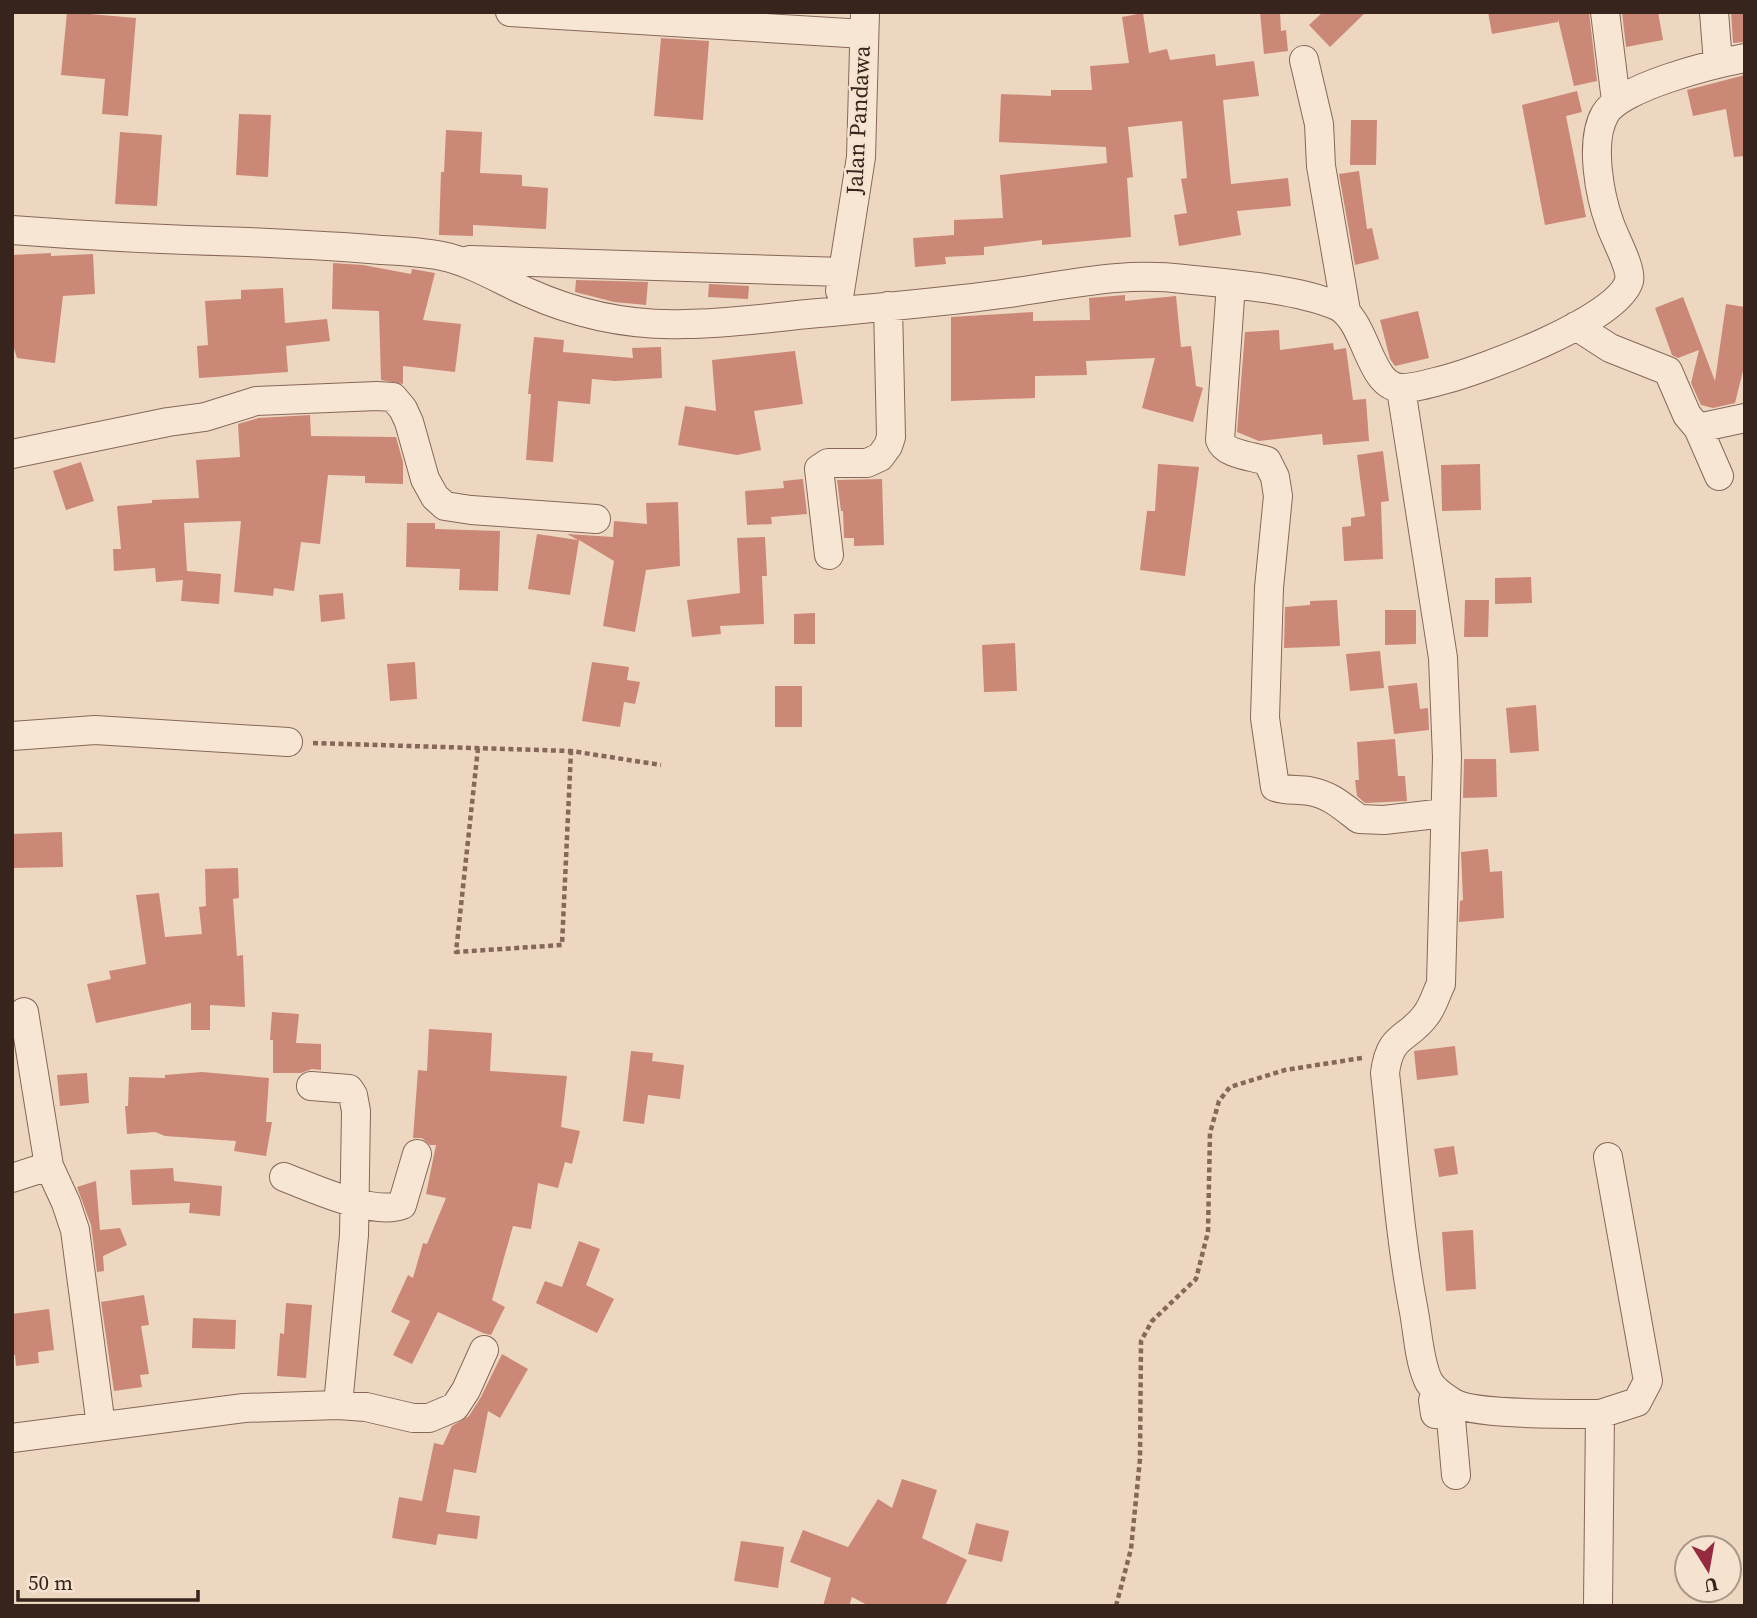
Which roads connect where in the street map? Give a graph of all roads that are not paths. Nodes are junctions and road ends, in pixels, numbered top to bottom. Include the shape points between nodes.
1 (510, 12) edge
2 (1605, 12) edge
3 (1714, 12) edge
4 (864, 23) edge
5 (1304, 60) dead end
6 (1731, 61) edge
7 (1616, 101) junction
8 (12, 230) edge
9 (453, 260) junction
10 (843, 272) junction
11 (1231, 285) junction
12 (888, 306) junction
13 (836, 311) junction
14 (1346, 311) junction
15 (1576, 326) junction
16 (1401, 389) junction
17 (1745, 418) edge
18 (1698, 428) junction
19 (12, 454) edge
20 (1719, 475) dead end
21 (596, 519) dead end
22 (829, 555) dead end
23 (12, 736) edge
24 (288, 742) road end
25 (1445, 813) junction
26 (24, 1012) dead end
27 (311, 1086) dead end
28 (417, 1154) dead end
29 (1608, 1157) dead end
30 (49, 1166) junction
31 (12, 1178) edge
32 (284, 1178) dead end
33 (356, 1202) junction
34 (484, 1350) dead end
35 (1432, 1387) junction
36 (338, 1405) junction
37 (1600, 1414) junction
38 (102, 1426) junction
39 (12, 1438) edge
40 (1456, 1475) dead end
41 (1598, 1606) edge

1 - 4 street
2 - 7 street
3 - 6 street
4 - 10 street, Jalan Pandawa via 861,157
5 - 14 street via 1319,124 1321,166
6 - 7 street via 1656,83
7 - 15 street via 1600,128 1597,164 1601,200 1630,276 1622,295
8 - 9 street via 318,244
9 - 10 street
9 - 13 street via 580,313 628,323 687,325
10 - 13 street, Jalan Pandawa
11 - 12 street via 1145,275 1112,277
11 - 14 street via 1301,295
11 - 25 street via 1220,440 1228,450 1267,461 1278,496 1269,588 1265,718 1275,787 1335,799 1359,819
12 - 13 street
12 - 22 street via 891,437 880,457 867,463 828,463 819,469
14 - 16 street via 1378,372 1388,385
15 - 16 street via 1498,363
15 - 18 street via 1611,348 1668,371 1687,415
16 - 25 street via 1443,658
17 - 18 street
18 - 20 street
19 - 21 street via 205,417 256,401 385,396 393,397 403,409 425,479 445,506
23 - 24 street via 95,730
25 - 35 street via 1441,984 1426,1016 1387,1054 1385,1073 1407,1278
26 - 30 street
27 - 33 street via 349,1089 353,1095
28 - 33 street via 401,1205 388,1209
29 - 37 street via 1648,1381 1637,1402
30 - 31 street
30 - 38 street via 75,1230
32 - 33 street
33 - 36 street
34 - 36 street via 455,1407 441,1414 413,1418
35 - 37 street via 1454,1404 1474,1408
35 - 40 street via 1435,1414 1451,1419
36 - 38 street via 244,1408
37 - 41 street
38 - 39 street

